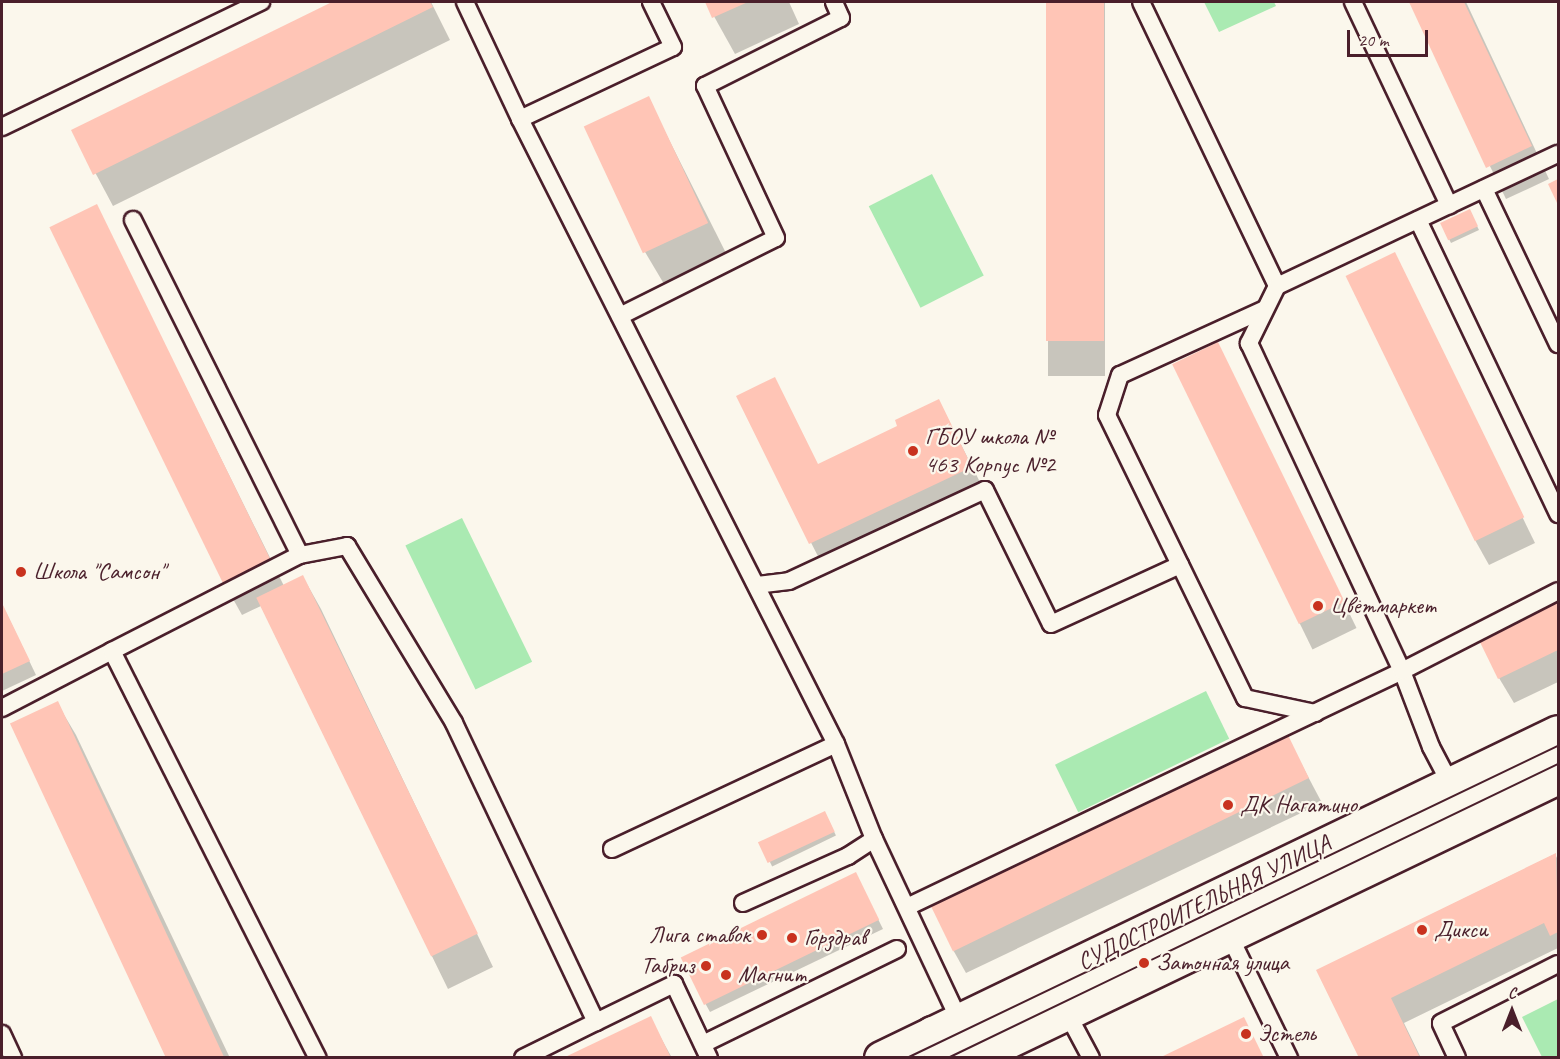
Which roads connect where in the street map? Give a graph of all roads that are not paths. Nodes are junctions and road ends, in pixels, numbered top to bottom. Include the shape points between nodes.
1 (261, 2) edge
2 (465, 2) edge
3 (651, 2) edge
4 (834, 2) edge
5 (1141, 2) edge
6 (1353, 2) edge
7 (520, 119) junction
8 (2, 127) edge
9 (1558, 154) edge
10 (1484, 189) junction
11 (1449, 205) junction
12 (134, 220) dead end
13 (1418, 220) junction
14 (1276, 286) junction
15 (1265, 309) junction
16 (620, 316) junction
17 (1558, 344) edge
18 (1558, 514) edge
19 (300, 555) junction
20 (1180, 565) junction
21 (757, 585) junction
22 (1558, 591) edge
23 (112, 651) junction
24 (1402, 671) junction
25 (2, 708) edge
26 (1315, 712) junction
27 (1558, 732) edge
28 (836, 744) junction
29 (1558, 754) edge
30 (1558, 777) edge
31 (1460, 802) junction
32 (874, 839) junction
33 (612, 849) dead end
34 (743, 903) dead end
35 (908, 907) junction
36 (1229, 935) junction
37 (897, 949) dead end
38 (1558, 964) edge
39 (1067, 1013) junction
40 (596, 1022) junction
41 (2, 1034) edge
42 (941, 1044) edge
43 (706, 1051) edge
44 (13, 1058) edge
45 (318, 1058) edge
46 (523, 1058) edge
47 (881, 1058) edge
48 (973, 1058) edge
49 (1091, 1058) edge
50 (1289, 1058) edge
51 (1457, 1058) edge

1 - 8 lane
2 - 7 lane
3 - 7 lane via 673,47
4 - 16 lane via 841,18 705,86 776,238
5 - 14 lane
6 - 11 lane
7 - 16 lane
9 - 10 lane
10 - 11 lane
10 - 17 lane
11 - 13 lane
12 - 19 lane
13 - 14 lane
13 - 18 lane
14 - 15 lane
15 - 20 lane via 1120,375 1107,415
15 - 24 lane via 1249,343
16 - 21 lane
19 - 23 lane
19 - 40 lane via 347,546 364,570 463,738
20 - 21 lane via 1052,624 985,490 789,581
20 - 26 lane via 1245,698
21 - 28 lane
22 - 24 lane
23 - 25 lane
23 - 45 lane
24 - 26 lane
24 - 31 lane via 1431,747
26 - 35 lane
27 - 31 street, СУДОСТРОИТЕЛЬНАЯ УЛИЦА
28 - 32 lane
28 - 33 lane
29 - 31 lane
30 - 31 street, СУДОСТРОИТЕЛЬНАЯ УЛИЦА
31 - 36 street, СУДОСТРОИТЕЛЬНАЯ УЛИЦА
31 - 42 street, СУДОСТРОИТЕЛЬНАЯ УЛИЦА
32 - 34 lane via 848,856
32 - 35 lane
35 - 42 lane
36 - 39 street, СУДОСТРОИТЕЛЬНАЯ УЛИЦА
36 - 50 lane
37 - 43 lane
38 - 51 lane via 1441,1023
39 - 48 street, СУДОСТРОИТЕЛЬНАЯ УЛИЦА
39 - 49 lane
40 - 43 lane via 674,984
40 - 46 lane
41 - 44 lane
42 - 47 street, СУДОСТРОИТЕЛЬНАЯ УЛИЦА

